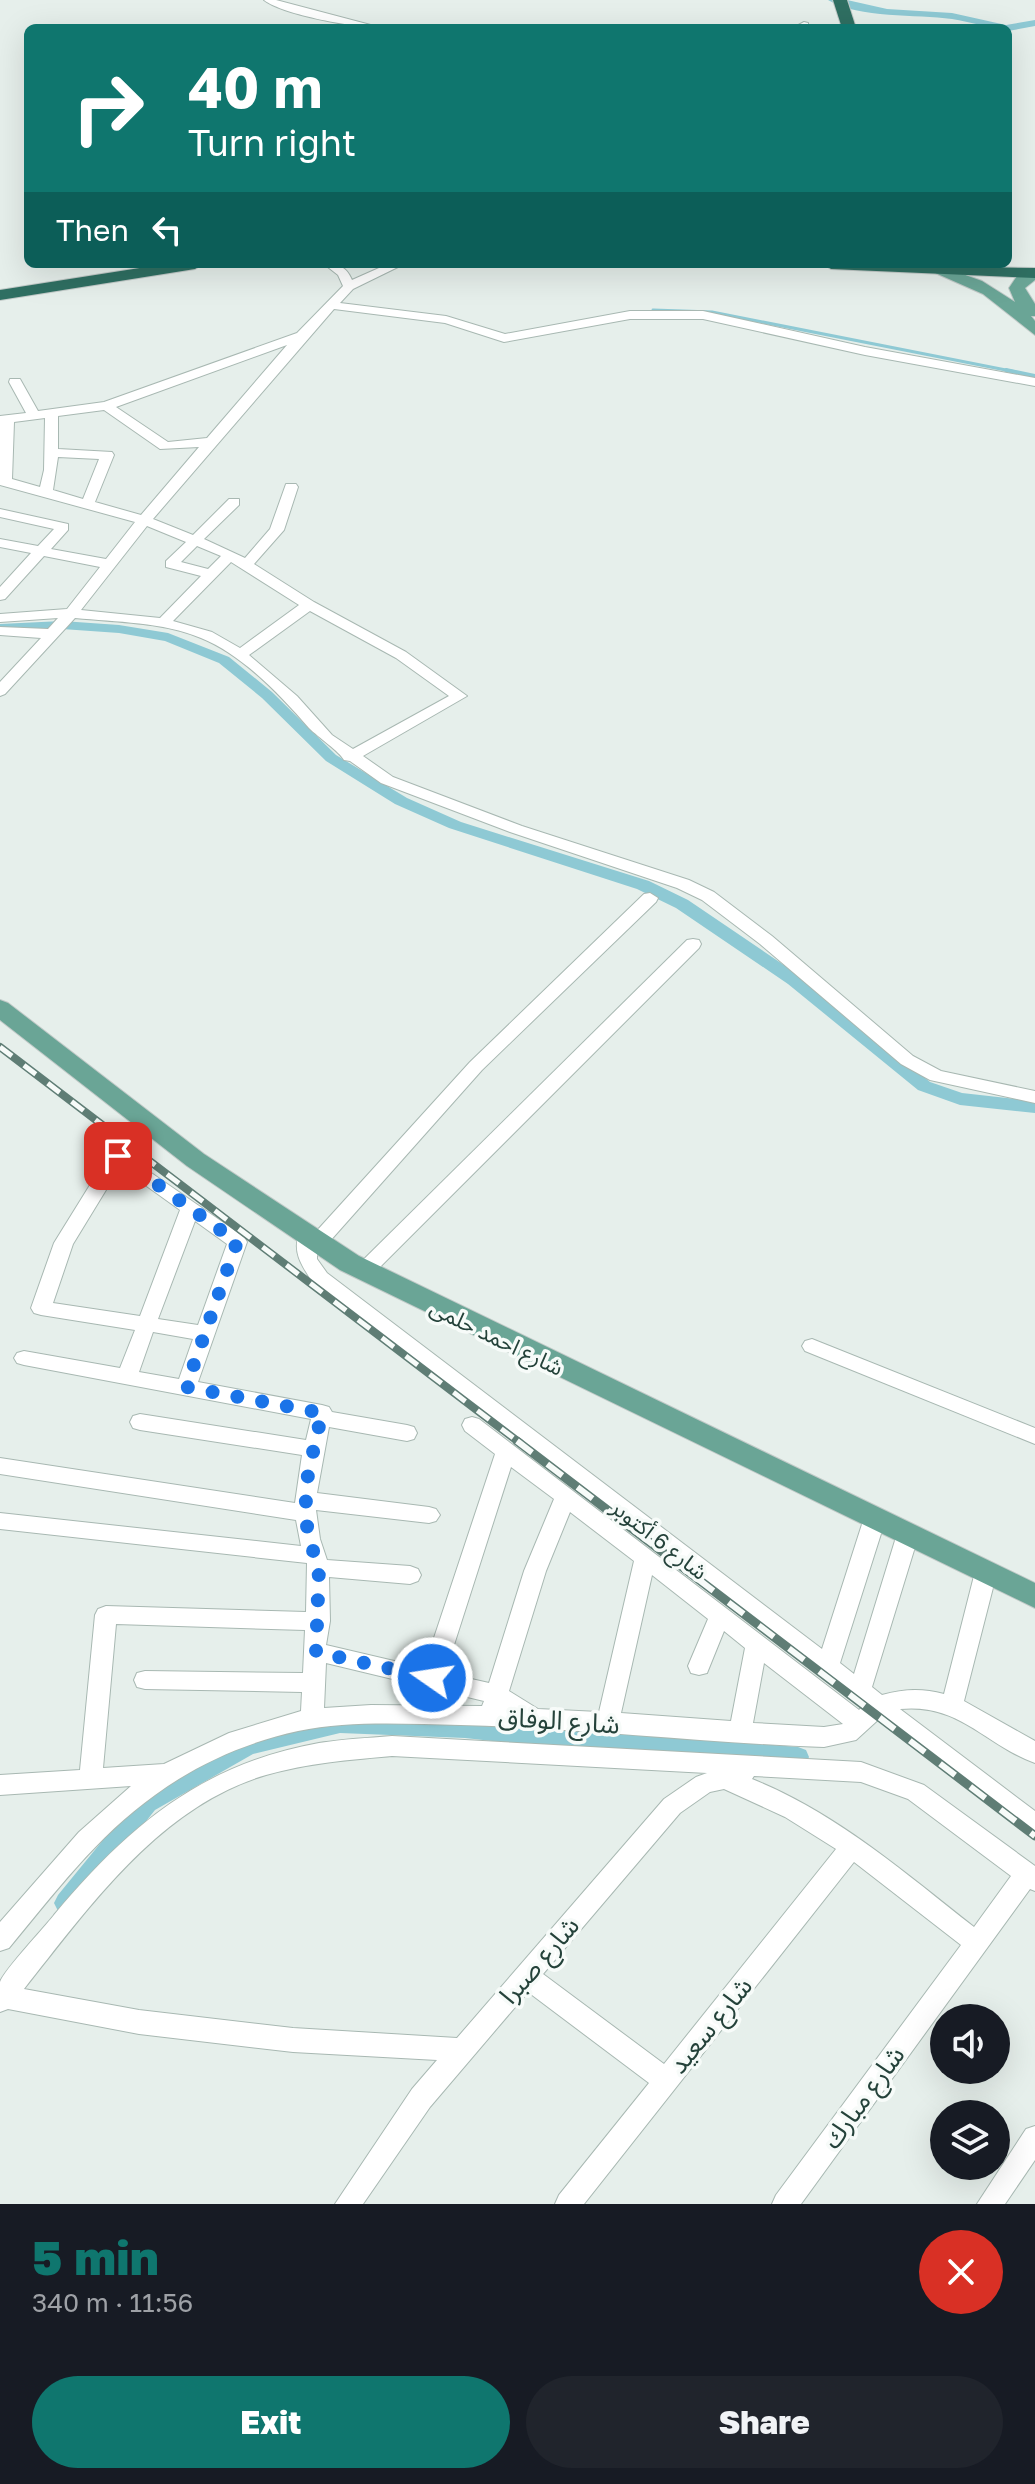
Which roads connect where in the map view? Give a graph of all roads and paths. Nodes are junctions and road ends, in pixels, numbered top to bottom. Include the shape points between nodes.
1 (269, 0) edge
2 (832, 0) edge
3 (840, 0) edge
4 (335, 19) junction
5 (329, 24) edge
6 (358, 24) edge
7 (837, 24) edge
8 (848, 24) edge
9 (103, 268) edge
10 (165, 268) edge
11 (336, 268) edge
12 (389, 268) edge
13 (932, 268) joint
14 (1035, 274) edge
15 (349, 286) junction
16 (6, 289) edge
17 (330, 305) junction
18 (1035, 314) edge
19 (1035, 330) edge
20 (301, 336) junction
21 (15, 382) dead end
22 (1035, 382) edge
23 (106, 406) junction
24 (52, 415) junction
25 (35, 417) junction
26 (4, 420) edge
27 (211, 442) junction
28 (52, 453) junction
29 (2, 481) edge
30 (291, 487) dead end
31 (45, 494) junction
32 (234, 502) dead end
33 (87, 505) junction
34 (0, 513) edge
35 (144, 520) junction
36 (197, 540) junction
37 (0, 543) edge
38 (41, 551) junction
39 (230, 555) junction
40 (109, 564) junction
41 (246, 565) junction
42 (0, 570) edge
43 (19, 574) junction
44 (209, 574) junction
45 (0, 596) edge
46 (309, 605) junction
47 (70, 615) junction
48 (0, 618) edge
49 (163, 623) junction
50 (0, 631) edge
51 (54, 632) junction
52 (240, 655) junction
53 (0, 691) edge
54 (349, 757) junction
55 (650, 898) dead end
56 (693, 944) dead end
57 (0, 1008) edge
58 (1035, 1097) edge
59 (190, 1209) junction
60 (311, 1242) junction
61 (363, 1272) junction
62 (147, 1324) junction
63 (205, 1333) junction
64 (812, 1346) dead end
65 (24, 1358) dead end
66 (127, 1376) junction
67 (186, 1387) junction
68 (321, 1418) junction
69 (140, 1422) dead end
70 (472, 1425) dead end
71 (407, 1433) dead end
72 (1035, 1436) edge
73 (314, 1449) junction
74 (506, 1451) junction
75 (0, 1466) edge
76 (565, 1497) junction
77 (305, 1506) junction
78 (429, 1515) dead end
79 (875, 1518) junction
80 (0, 1521) edge
81 (908, 1534) junction
82 (645, 1558) junction
83 (318, 1562) junction
84 (986, 1572) junction
85 (410, 1575) dead end
86 (1035, 1596) edge
87 (720, 1615) junction
88 (319, 1621) junction
89 (757, 1644) junction
90 (316, 1652) junction
91 (699, 1666) dead end
92 (827, 1668) junction
93 (432, 1678) junction
94 (145, 1680) dead end
95 (315, 1683) junction
96 (868, 1700) junction
97 (493, 1705) junction
98 (952, 1706) junction
99 (312, 1719) junction
100 (859, 1723) junction
101 (607, 1724) junction
102 (740, 1732) junction
103 (799, 1736) junction
104 (1034, 1751) edge
105 (770, 1769) junction
106 (802, 1769) junction
107 (170, 1773) junction
108 (91, 1778) junction
109 (721, 1778) junction
110 (0, 1785) edge
111 (1035, 1825) edge
112 (852, 1847) junction
113 (1031, 1877) edge
114 (0, 1940) edge
115 (975, 1942) junction
116 (526, 1976) junction
117 (2, 1999) edge
118 (462, 2050) junction
119 (666, 2081) junction
120 (1035, 2138) edge
121 (348, 2204) edge
122 (568, 2204) edge
123 (785, 2204) edge
124 (990, 2204) edge

1 - 4 street
2 - 7 highway
3 - 8 highway
4 - 5 street
4 - 6 street
9 - 16 highway
10 - 16 highway
11 - 15 street
12 - 15 street
13 - 14 highway
13 - 19 main road via 986,286
14 - 18 main road via 1017,288
15 - 17 street
17 - 20 street
17 - 22 street via 465,323 504,338 630,315 703,315
20 - 23 street
20 - 27 street
21 - 25 street
23 - 24 street
23 - 27 street via 165,446
24 - 25 street
24 - 28 street
25 - 26 street
26 - 29 street
27 - 35 street
28 - 31 street
28 - 33 street via 107,455
29 - 31 street
30 - 41 street via 277,530
31 - 33 street
32 - 36 street
33 - 35 street
34 - 38 street via 63,527
35 - 36 street
35 - 40 street
36 - 39 street
36 - 44 street via 171,564
37 - 38 street
38 - 40 street
38 - 43 street
39 - 41 street
39 - 44 street
40 - 47 street
41 - 46 street
42 - 43 street
43 - 45 street
44 - 49 street
46 - 52 street
46 - 54 street via 401,655 459,696
47 - 48 street
47 - 49 street
47 - 51 street
49 - 52 street via 207,635
50 - 51 street
51 - 53 street
52 - 54 street
54 - 58 street via 422,794 683,884 728,909 907,1060 936,1076
55 - 60 street via 476,1066
56 - 61 street
57 - 60 main road, شارع احمد حلمى
59 - 62 street
59 - 62 street via 118,1156 64,1243 41,1308
59 - 63 street via 237,1242
60 - 61 main road, شارع احمد حلمى
60 - 92 street, شارع 6 أكتوبر via 308,1260 320,1278
61 - 79 main road, شارع احمد حلمى
62 - 63 street
62 - 66 street
63 - 67 street
64 - 72 street
65 - 66 street
66 - 67 street
67 - 68 street via 322,1413
68 - 71 street
68 - 73 street
69 - 73 street
70 - 74 street, شارع 6 أكتوبر
73 - 77 street
74 - 76 street, شارع 6 أكتوبر
74 - 93 street
75 - 77 street
76 - 82 street, شارع 6 أكتوبر
76 - 97 street via 535,1571
77 - 78 street
77 - 83 street
79 - 81 main road, شارع احمد حلمى
79 - 92 street
80 - 83 street
81 - 84 main road, شارع احمد حلمى
81 - 96 street
82 - 87 street, شارع 6 أكتوبر
82 - 101 street
83 - 85 street
83 - 88 street
84 - 86 main road, شارع احمد حلمى
84 - 98 street
87 - 89 street, شارع 6 أكتوبر
87 - 91 street
88 - 90 street
88 - 108 street via 106,1615
89 - 100 street, شارع 6 أكتوبر
89 - 102 street
90 - 93 street
90 - 95 street
92 - 96 street, شارع 6 أكتوبر
93 - 97 street
94 - 95 street
95 - 99 street
96 - 98 street
96 - 100 street
96 - 111 street, شارع 6 أكتوبر
97 - 99 street, شارع الوفاق
97 - 101 street, شارع الوفاق via 535,1719
98 - 104 street
99 - 107 street, شارع الوفاق via 244,1737
100 - 103 street, شارع الوفاق via 840,1736
101 - 102 street, شارع الوفاق
102 - 103 street, شارع الوفاق
103 - 106 street
105 - 106 street, شارع الوفاق
105 - 109 street, شارع صبرا
105 - 117 street, شارع الوفاق via 392,1746 315,1752 255,1767 198,1794 134,1840
106 - 113 street, شارع الوفاق via 861,1772 916,1792
107 - 108 street
107 - 114 street, شارع الوفاق via 120,1807
108 - 110 street
109 - 112 street via 781,1802
109 - 116 street, شارع صبرا via 672,1806
112 - 115 street
112 - 119 street, شارع سعيد
113 - 115 street, شارع مبارك
115 - 123 street, شارع مبارك
116 - 118 street, شارع صبرا
116 - 119 street
117 - 118 street via 293,2040
118 - 121 street, شارع صبرا via 421,2098
119 - 122 street, شارع سعيد
120 - 124 street

